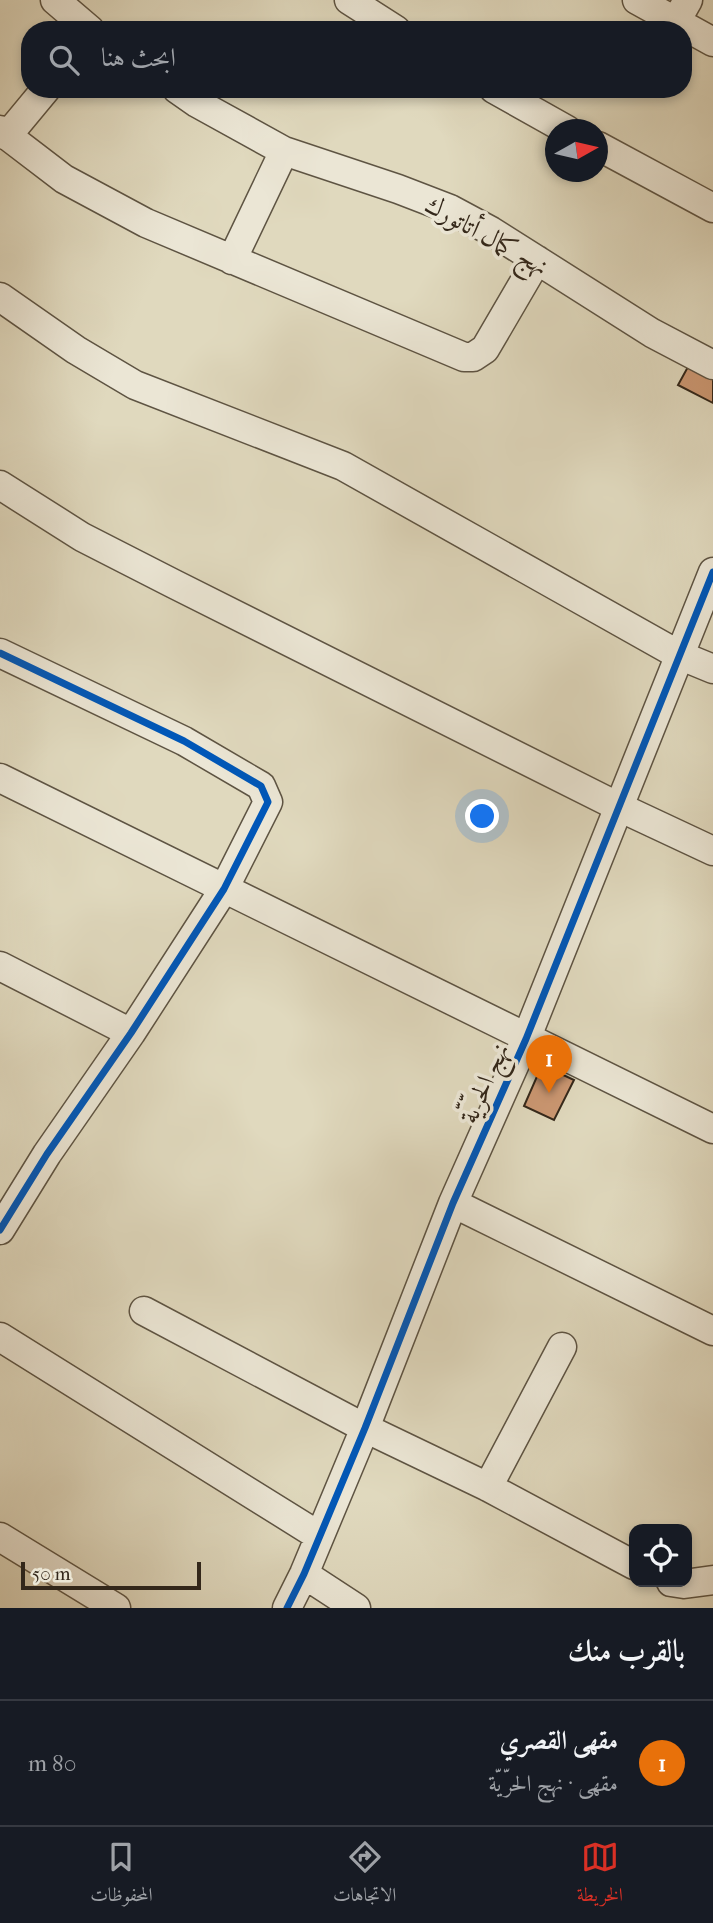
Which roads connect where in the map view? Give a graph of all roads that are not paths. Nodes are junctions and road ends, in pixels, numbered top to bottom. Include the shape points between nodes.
1 (55, 0) edge
2 (349, 0) edge
3 (637, 0) edge
4 (681, 11) edge
5 (80, 21) edge
6 (382, 21) edge
7 (692, 22) edge
8 (713, 42) edge
9 (38, 98) edge
10 (190, 98) edge
11 (511, 98) edge
12 (548, 119) edge
13 (4, 133) edge
14 (284, 151) junction
15 (608, 152) edge
16 (713, 208) edge
17 (232, 260) junction
18 (537, 260) junction
19 (0, 297) edge
20 (713, 365) edge
21 (0, 485) edge
22 (713, 572) edge
23 (0, 653) edge
24 (679, 655) junction
25 (713, 669) edge
26 (0, 778) edge
27 (619, 807) junction
28 (713, 851) edge
29 (224, 889) junction
30 (0, 966) edge
31 (131, 1032) junction
32 (526, 1039) junction
33 (713, 1129) edge
34 (453, 1203) junction
35 (0, 1230) edge
36 (144, 1311) dead end
37 (713, 1331) edge
38 (0, 1337) edge
39 (562, 1348) dead end
40 (365, 1428) junction
41 (488, 1487) junction
42 (0, 1536) edge
43 (319, 1536) junction
44 (629, 1562) edge
45 (304, 1574) junction
46 (713, 1580) edge
47 (692, 1583) edge
48 (116, 1608) edge
49 (287, 1608) edge
50 (356, 1608) edge

1 - 5 street
2 - 6 street
3 - 4 street
7 - 8 street
9 - 13 street
10 - 14 street, نهج كمال أتاتورك
11 - 12 street
13 - 17 street via 64,178 146,222
14 - 17 street
14 - 18 street, نهج كمال أتاتورك via 450,209
15 - 16 street
17 - 18 street via 464,357 485,349
18 - 20 street, نهج كمال أتاتورك via 652,333
19 - 24 street via 135,385 343,466
21 - 27 street via 93,543
22 - 24 street, نهج الحرّيّة
23 - 29 street via 184,741 261,786 267,796 266,809
24 - 25 street
24 - 27 street, نهج الحرّيّة
26 - 29 street
27 - 28 street
27 - 32 street, نهج الحرّيّة
29 - 31 street
29 - 32 street
30 - 31 street
31 - 35 street
32 - 33 street
32 - 34 street, نهج الحرّيّة
34 - 37 street
34 - 40 street, نهج الحرّيّة
36 - 40 street
38 - 43 street
39 - 41 street
40 - 41 street
40 - 43 street, نهج الحرّيّة
41 - 44 street
42 - 48 street
43 - 45 street, نهج الحرّيّة
45 - 49 street, نهج الحرّيّة
45 - 50 street
46 - 47 street

